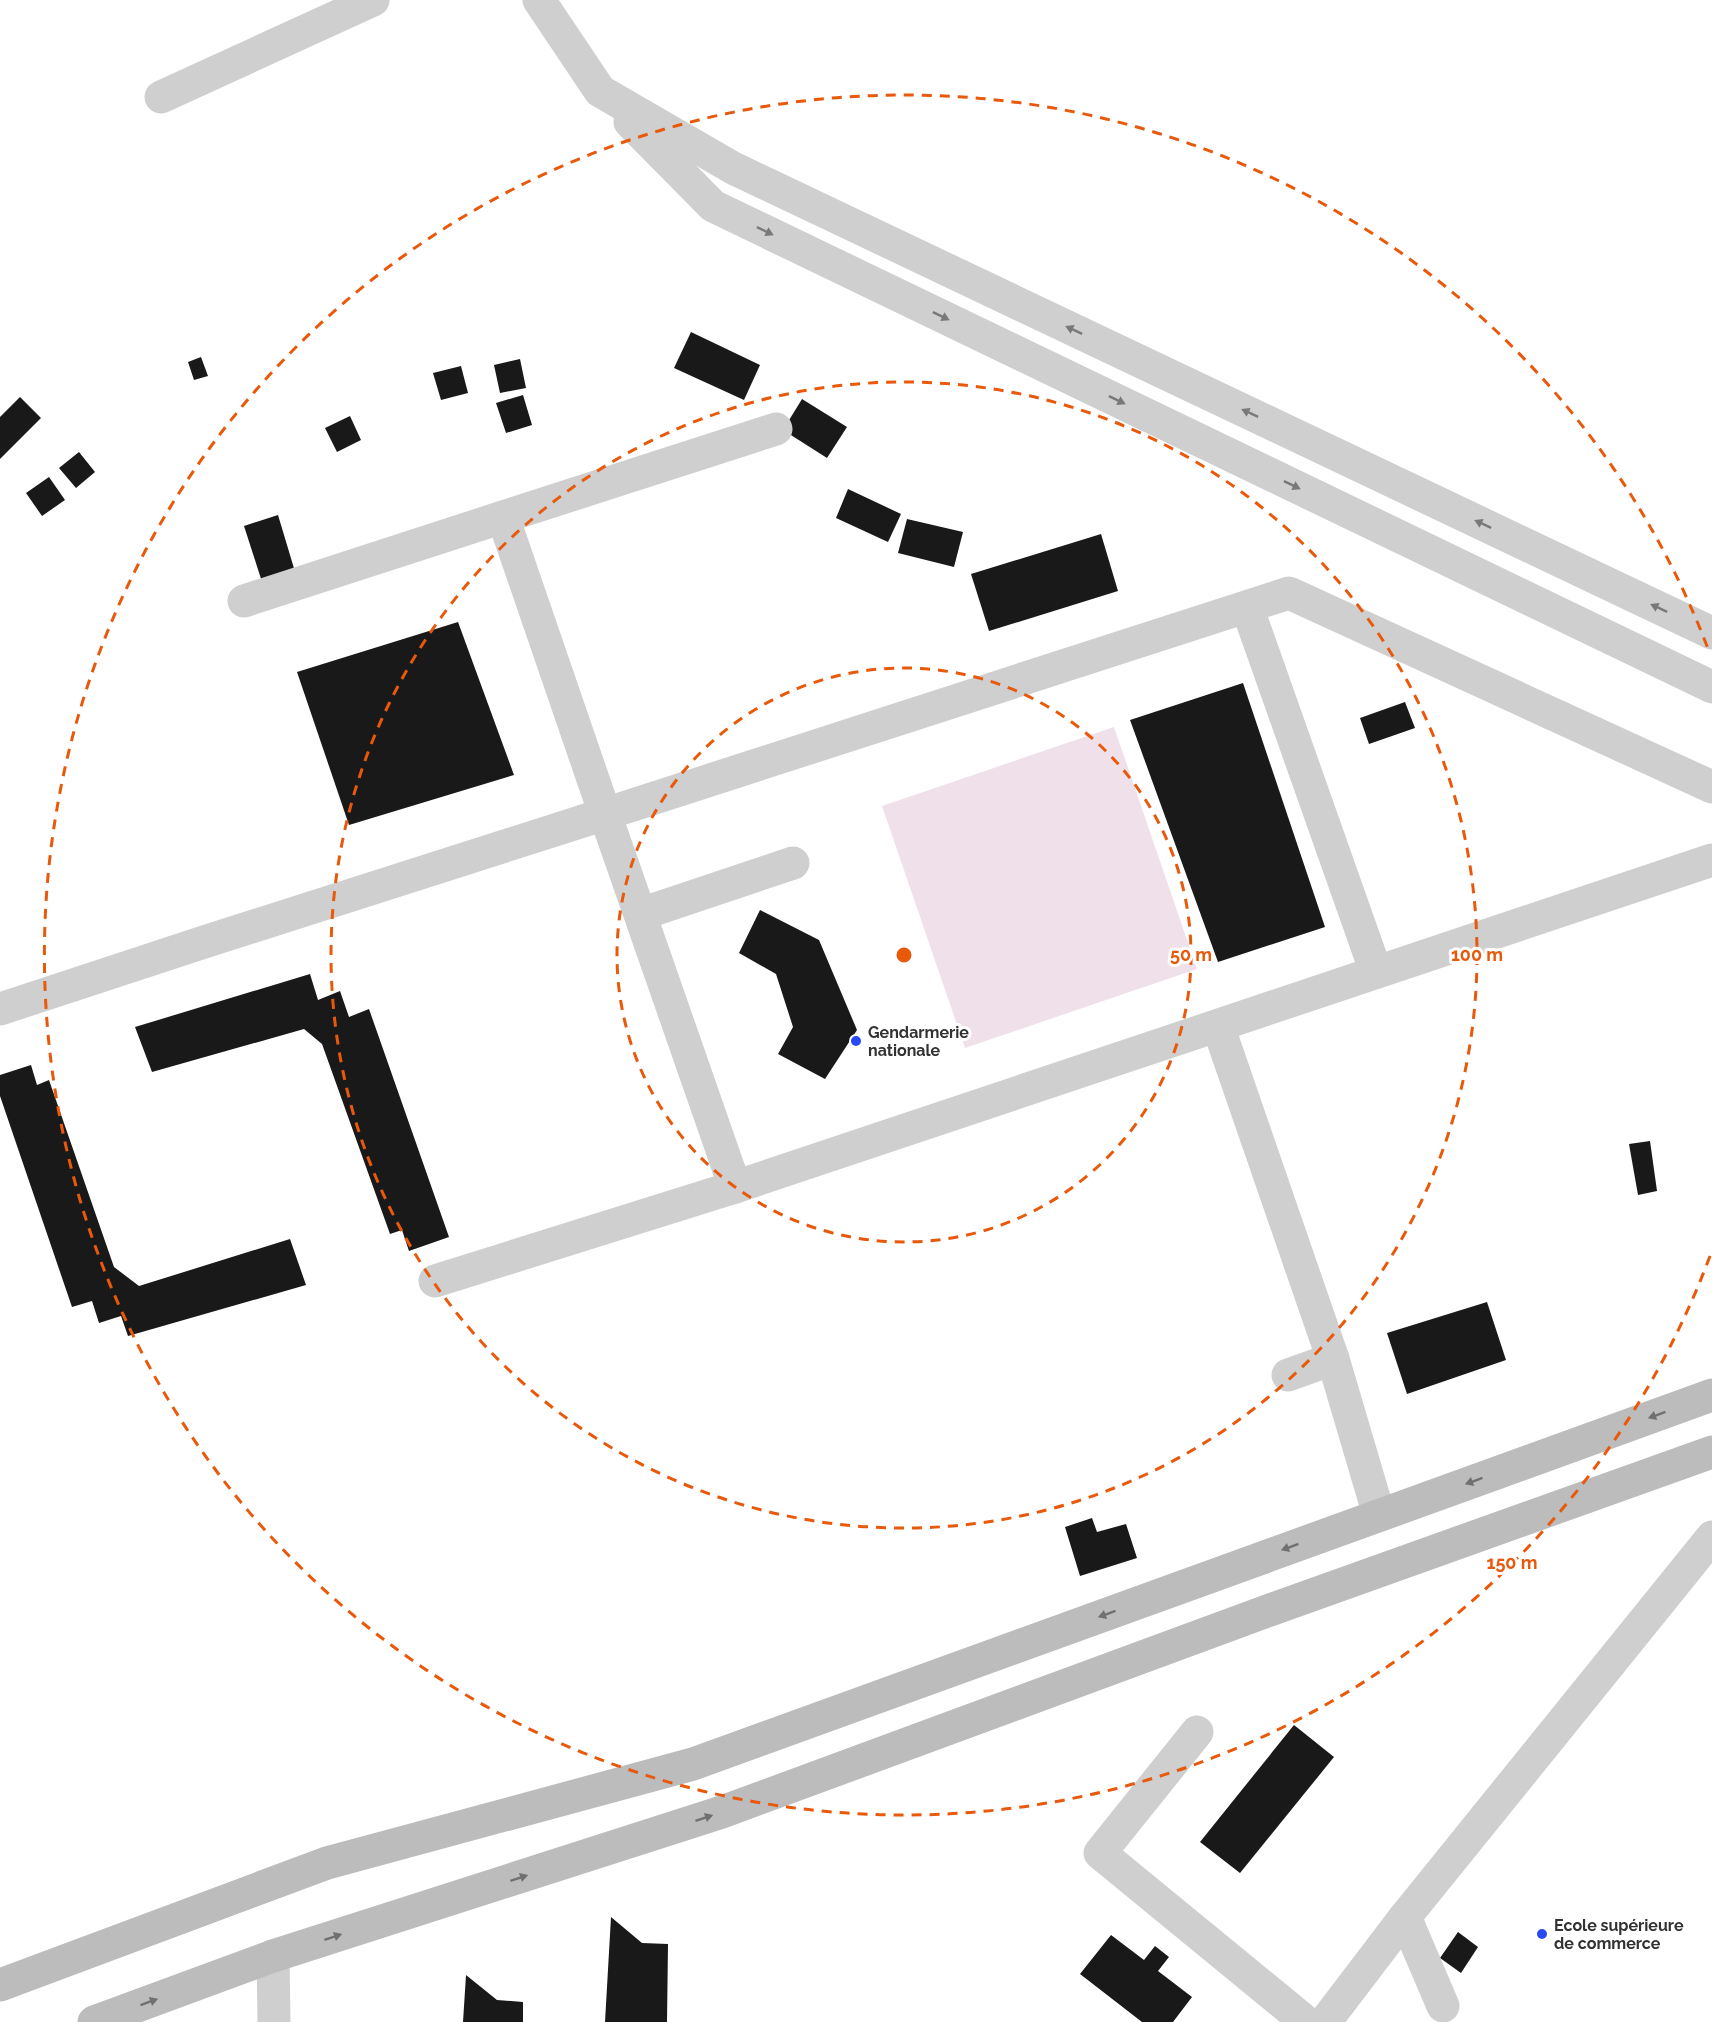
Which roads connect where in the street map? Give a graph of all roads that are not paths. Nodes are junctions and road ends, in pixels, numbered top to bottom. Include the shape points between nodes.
1 (373, 0) edge
2 (539, 0) edge
3 (600, 91) junction
4 (161, 97) dead end
5 (776, 429) dead end
6 (503, 517) junction
7 (244, 601) dead end
8 (1248, 607) junction
9 (1712, 633) edge
10 (1712, 687) edge
11 (1712, 788) edge
12 (606, 814) junction
13 (1712, 860) edge
14 (793, 863) dead end
15 (640, 914) junction
16 (1376, 972) junction
17 (0, 1009) edge
18 (1218, 1026) junction
19 (735, 1187) junction
20 (435, 1281) dead end
21 (1333, 1359) junction
22 (1288, 1375) dead end
23 (1712, 1395) edge
24 (1712, 1452) edge
25 (1379, 1515) junction
26 (1712, 1537) edge
27 (1197, 1732) dead end
28 (1405, 1917) junction
29 (273, 1956) junction
30 (0, 1985) edge
31 (1443, 2006) dead end
32 (94, 2022) edge
33 (274, 2022) edge
34 (1306, 2022) edge
35 (1324, 2022) edge

1 - 4 street
2 - 3 street
9 -> 3 street via 733,168
3 -> 10 street via 713,206
5 - 6 street
6 - 7 street
6 - 12 street
8 - 11 street via 1289,593
8 - 12 street
8 - 16 street
12 - 15 street
12 - 17 street
13 - 16 street
14 - 15 street
15 - 19 street
16 - 18 street
18 - 19 street
18 - 21 street
19 - 20 street
21 - 22 street
21 - 25 street
23 -> 25 main road
29 -> 24 main road via 722,1812
25 -> 30 main road via 693,1764 327,1863
26 - 28 street
27 - 34 street via 1100,1853
28 - 31 street
28 - 35 street
32 -> 29 main road
29 - 33 street

